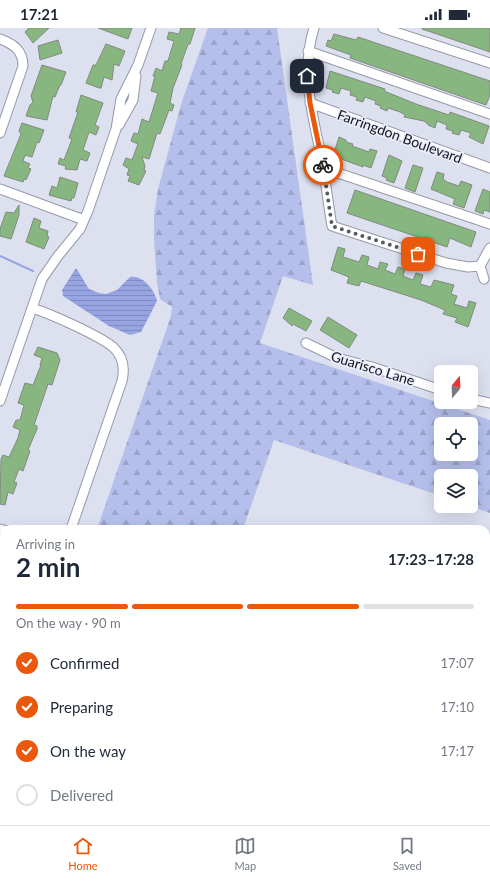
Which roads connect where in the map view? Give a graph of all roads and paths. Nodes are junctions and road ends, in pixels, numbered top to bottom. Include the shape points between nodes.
1 (151, 28) edge
2 (314, 28) edge
3 (383, 28) edge
4 (0, 39) edge
5 (308, 51) junction
6 (490, 64) edge
7 (310, 103) junction
8 (490, 114) edge
9 (0, 133) edge
10 (323, 168) junction
11 (490, 168) edge
12 (0, 189) edge
13 (84, 220) junction
14 (490, 224) edge
15 (490, 248) edge
16 (480, 266) junction
17 (484, 279) dead end
18 (32, 308) junction
19 (306, 343) dead end
20 (2, 387) edge
21 (434, 388) edge
22 (0, 401) edge
23 (478, 401) edge
24 (490, 404) edge
25 (73, 525) edge

1 - 13 street via 138,65 133,100 116,129
2 - 5 street
3 - 6 street
4 - 9 street via 18,50 23,66
5 - 7 street
5 - 8 street
7 - 10 street
7 - 11 street, Farringdon Boulevard
10 - 14 street
10 - 16 street via 332,226 446,263 468,267
12 - 13 street
13 - 18 street via 42,279
15 - 16 street
16 - 17 street
18 - 20 street
18 - 25 street via 112,347 123,363 122,381
19 - 21 street, Guarisco Lane via 337,358
20 - 22 street
23 - 24 street

